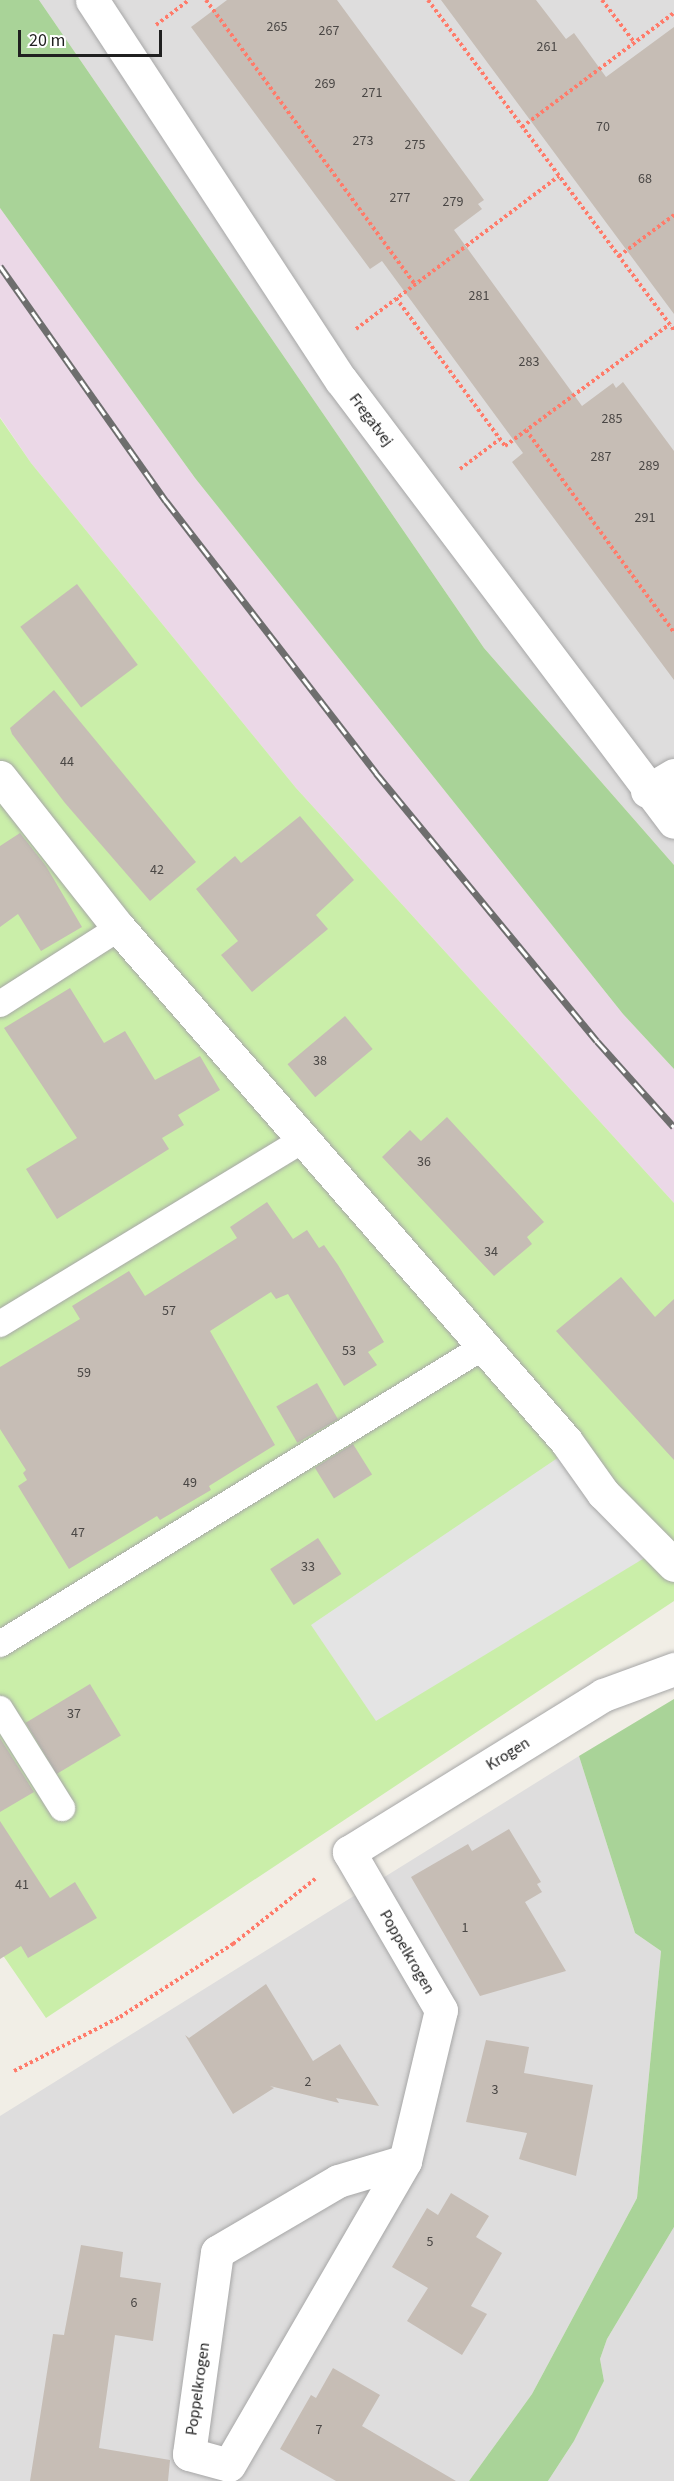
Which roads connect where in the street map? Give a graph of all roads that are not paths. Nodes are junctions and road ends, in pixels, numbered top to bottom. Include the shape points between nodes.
1 (92, 0) edge
2 (0, 777) edge
3 (661, 783) edge
4 (674, 822) edge
5 (119, 928) junction
6 (0, 1004) edge
7 (303, 1140) junction
8 (0, 1324) edge
9 (483, 1347) junction
10 (674, 1565) edge
11 (0, 1644) edge
12 (674, 1669) edge
13 (0, 1709) edge
14 (62, 1808) dead end
15 (349, 1852) joint
16 (405, 2161) junction

1 - 3 street, Fregatvej via 324,353 427,495
2 - 5 street
3 - 4 street, Fregatvej
5 - 6 lane
5 - 7 street
7 - 8 lane
7 - 9 street
9 - 10 street via 566,1441 603,1493
9 - 11 lane
12 - 15 street, Krogen via 603,1695
13 - 14 lane
15 - 16 street, Poppelkrogen via 441,2010
16 - 16 street, Poppelkrogen via 229,2465 189,2454 216,2252 338,2181

